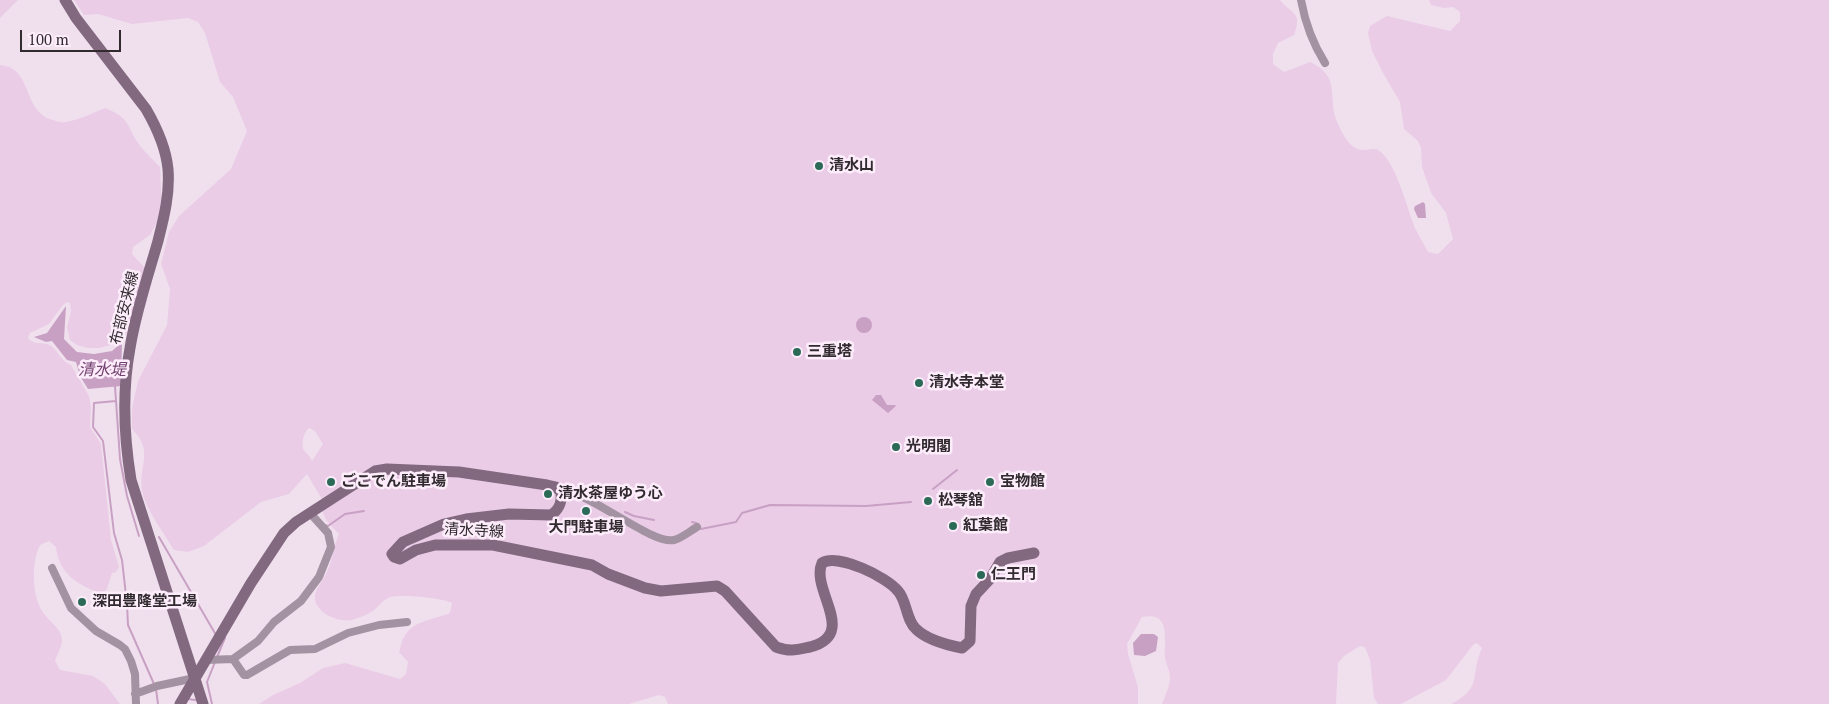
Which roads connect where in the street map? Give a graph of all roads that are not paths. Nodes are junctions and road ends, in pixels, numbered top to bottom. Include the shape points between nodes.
1 (65, 0) edge
2 (1302, 0) edge
3 (1325, 63) dead end
4 (559, 489) junction
5 (310, 513) junction
6 (697, 527) dead end
7 (1034, 553) dead end
8 (52, 568) dead end
9 (407, 622) dead end
10 (233, 659) junction
11 (206, 660) junction
12 (195, 679) junction
13 (135, 694) junction
14 (136, 704) edge
15 (180, 704) edge
16 (203, 704) edge

1 - 12 main road, 布部安来線 via 146,109 160,137 168,168 166,209 130,347 126,449 131,480
2 - 3 street via 1307,24
4 - 5 main road via 459,472 387,469 366,475
4 - 6 street via 582,496 666,540 675,540
4 - 7 main road, 清水寺線 via 560,507 551,515 509,514 444,524 403,542 392,554 400,559 435,545 493,545 592,565 645,588 717,586 776,647 787,651 820,644 832,629 820,573 825,561 855,566 886,581 903,598 917,630 962,648 970,641 970,606 997,566 1005,560
5 - 10 street via 328,533 331,547 319,577 300,601 274,622 258,641
5 - 11 main road via 284,533
8 - 13 street via 71,608 96,631 125,649 135,674
9 - 10 street via 348,633 315,649 290,650 247,675
10 - 11 street
11 - 12 main road
12 - 13 street
12 - 15 main road
12 - 16 main road, 布部安来線
13 - 14 street

